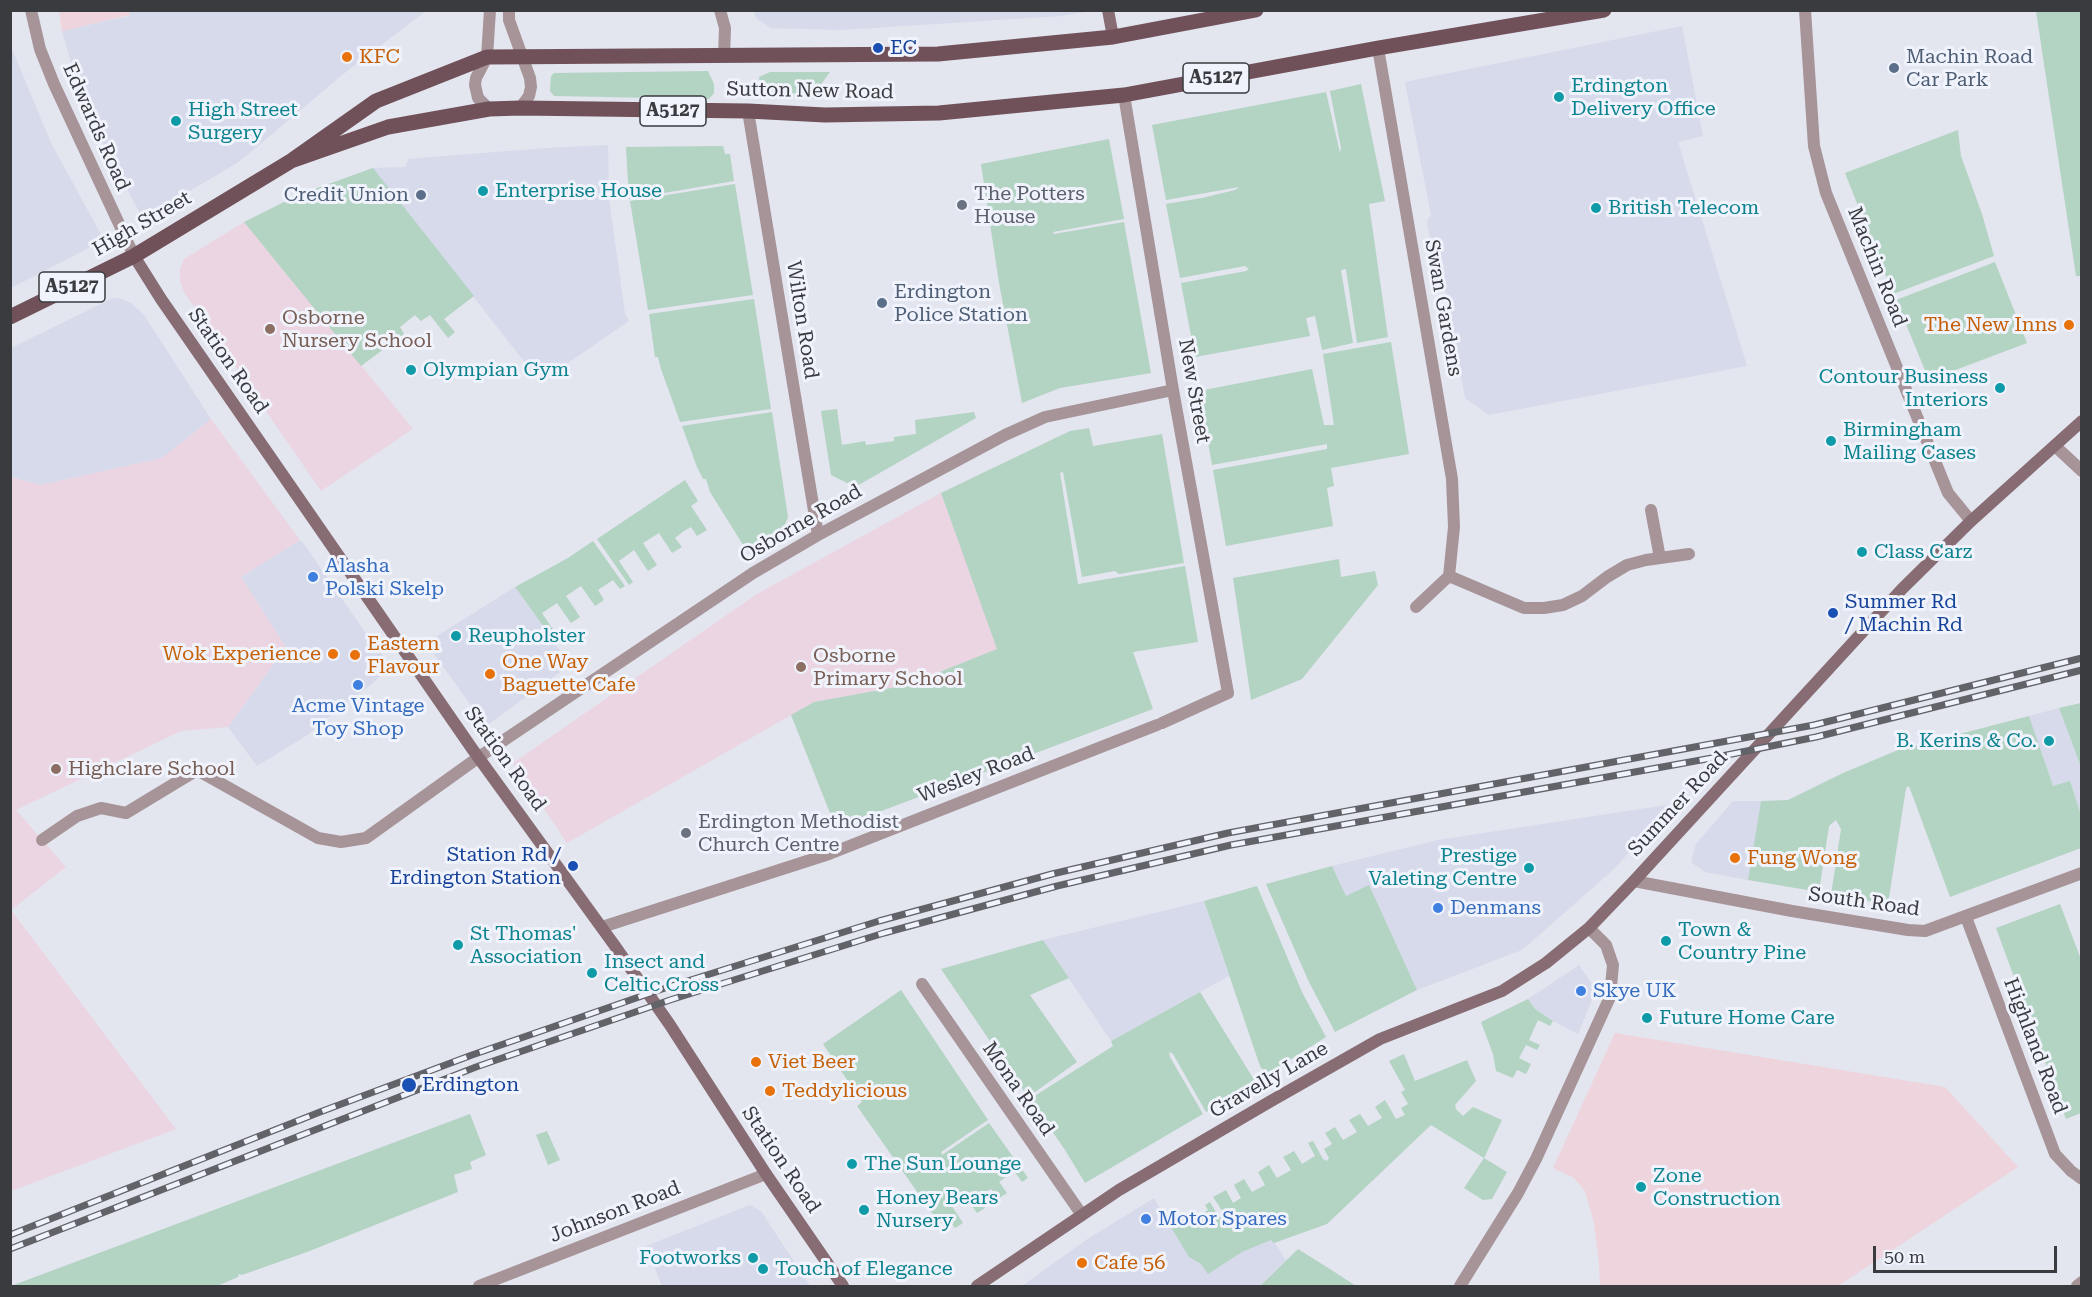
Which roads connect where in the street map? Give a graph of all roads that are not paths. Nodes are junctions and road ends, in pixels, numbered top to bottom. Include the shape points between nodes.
1 (31, 10) edge
2 (490, 10) edge
3 (509, 10) edge
4 (720, 10) edge
5 (1108, 10) edge
6 (1256, 10) edge
7 (1604, 10) edge
8 (1805, 10) edge
9 (1113, 37) junction
10 (1378, 48) junction
11 (724, 56) junction
12 (487, 57) junction
13 (521, 57) junction
14 (1124, 95) junction
15 (520, 108) junction
16 (489, 109) junction
17 (748, 111) junction
18 (291, 161) junction
19 (134, 256) junction
20 (10, 317) edge
21 (1173, 390) junction
22 (2082, 421) edge
23 (2055, 446) junction
24 (2082, 471) edge
25 (1651, 510) dead end
26 (1971, 521) junction
27 (818, 535) junction
28 (1689, 554) dead end
29 (1660, 558) junction
30 (1449, 576) junction
31 (1416, 607) dead end
32 (1228, 693) joint
33 (479, 757) junction
34 (42, 840) dead end
35 (2082, 873) edge
36 (1634, 881) junction
37 (1966, 917) junction
38 (602, 927) junction
39 (1589, 928) junction
40 (922, 984) dead end
41 (766, 1174) junction
42 (2082, 1179) edge
43 (1082, 1215) junction
44 (2082, 1282) edge
45 (479, 1287) edge
46 (843, 1287) edge
47 (977, 1287) edge
48 (1460, 1287) edge
49 (2077, 1287) edge

1 - 19 street, Edwards Road via 54,84
2 - 12 street
3 - 13 street
4 - 11 street via 725,28
5 - 9 main road
6 - 9 main road, Sutton New Road / A5127
7 - 10 main road, Sutton New Road / A5127
8 - 26 street, Machin Road via 1814,146 1826,193 1948,493
9 - 11 main road, Sutton New Road / A5127 via 938,54
10 - 14 main road, Sutton New Road / A5127
10 - 30 street, Swan Gardens via 1452,479 1454,527
11 - 13 main road, Sutton New Road / A5127
12 - 13 main road, Sutton New Road / A5127
12 - 16 street via 475,85 478,98
12 - 18 main road, Sutton New Road / A5127 via 376,101
13 - 15 street via 531,87
14 - 17 main road, Sutton New Road / A5127 via 939,113 825,115
14 - 21 street, New Street
15 - 16 main road, Sutton New Road / A5127
15 - 17 main road, Sutton New Road / A5127
16 - 18 main road, Sutton New Road / A5127 via 388,127
17 - 27 street, Wilton Road
18 - 19 main road, High Street / A5127
19 - 20 main road, High Street / A5127
19 - 33 main road, Station Road
21 - 27 street, Osborne Road via 1045,417
21 - 32 street, New Street
22 - 23 main road, Summer Road
23 - 24 street
23 - 26 main road, Summer Road
25 - 29 street
26 - 36 main road, Summer Road via 1902,589
27 - 33 street, Osborne Road via 753,573
28 - 29 street
29 - 30 street via 1627,566 1582,596 1544,608 1524,608
30 - 31 street
32 - 38 street, Wesley Road via 1160,724 829,854
33 - 34 street, Osborne Road via 366,838 341,842 318,838 197,770 126,813 101,808 77,816
33 - 38 main road, Station Road
35 - 37 street, South Road
36 - 37 street, South Road via 1908,930 1925,931
36 - 39 main road, Summer Road
37 - 42 street, Highland Road via 2055,1154
38 - 41 main road, Station Road
39 - 43 main road, Gravelly Lane via 1546,963 1502,991 1380,1039
39 - 48 street via 1606,945 1613,965 1610,997 1536,1159
40 - 43 street, Mona Road
41 - 45 street, Johnson Road
41 - 46 main road, Station Road
43 - 47 main road, Gravelly Lane
44 - 49 street

